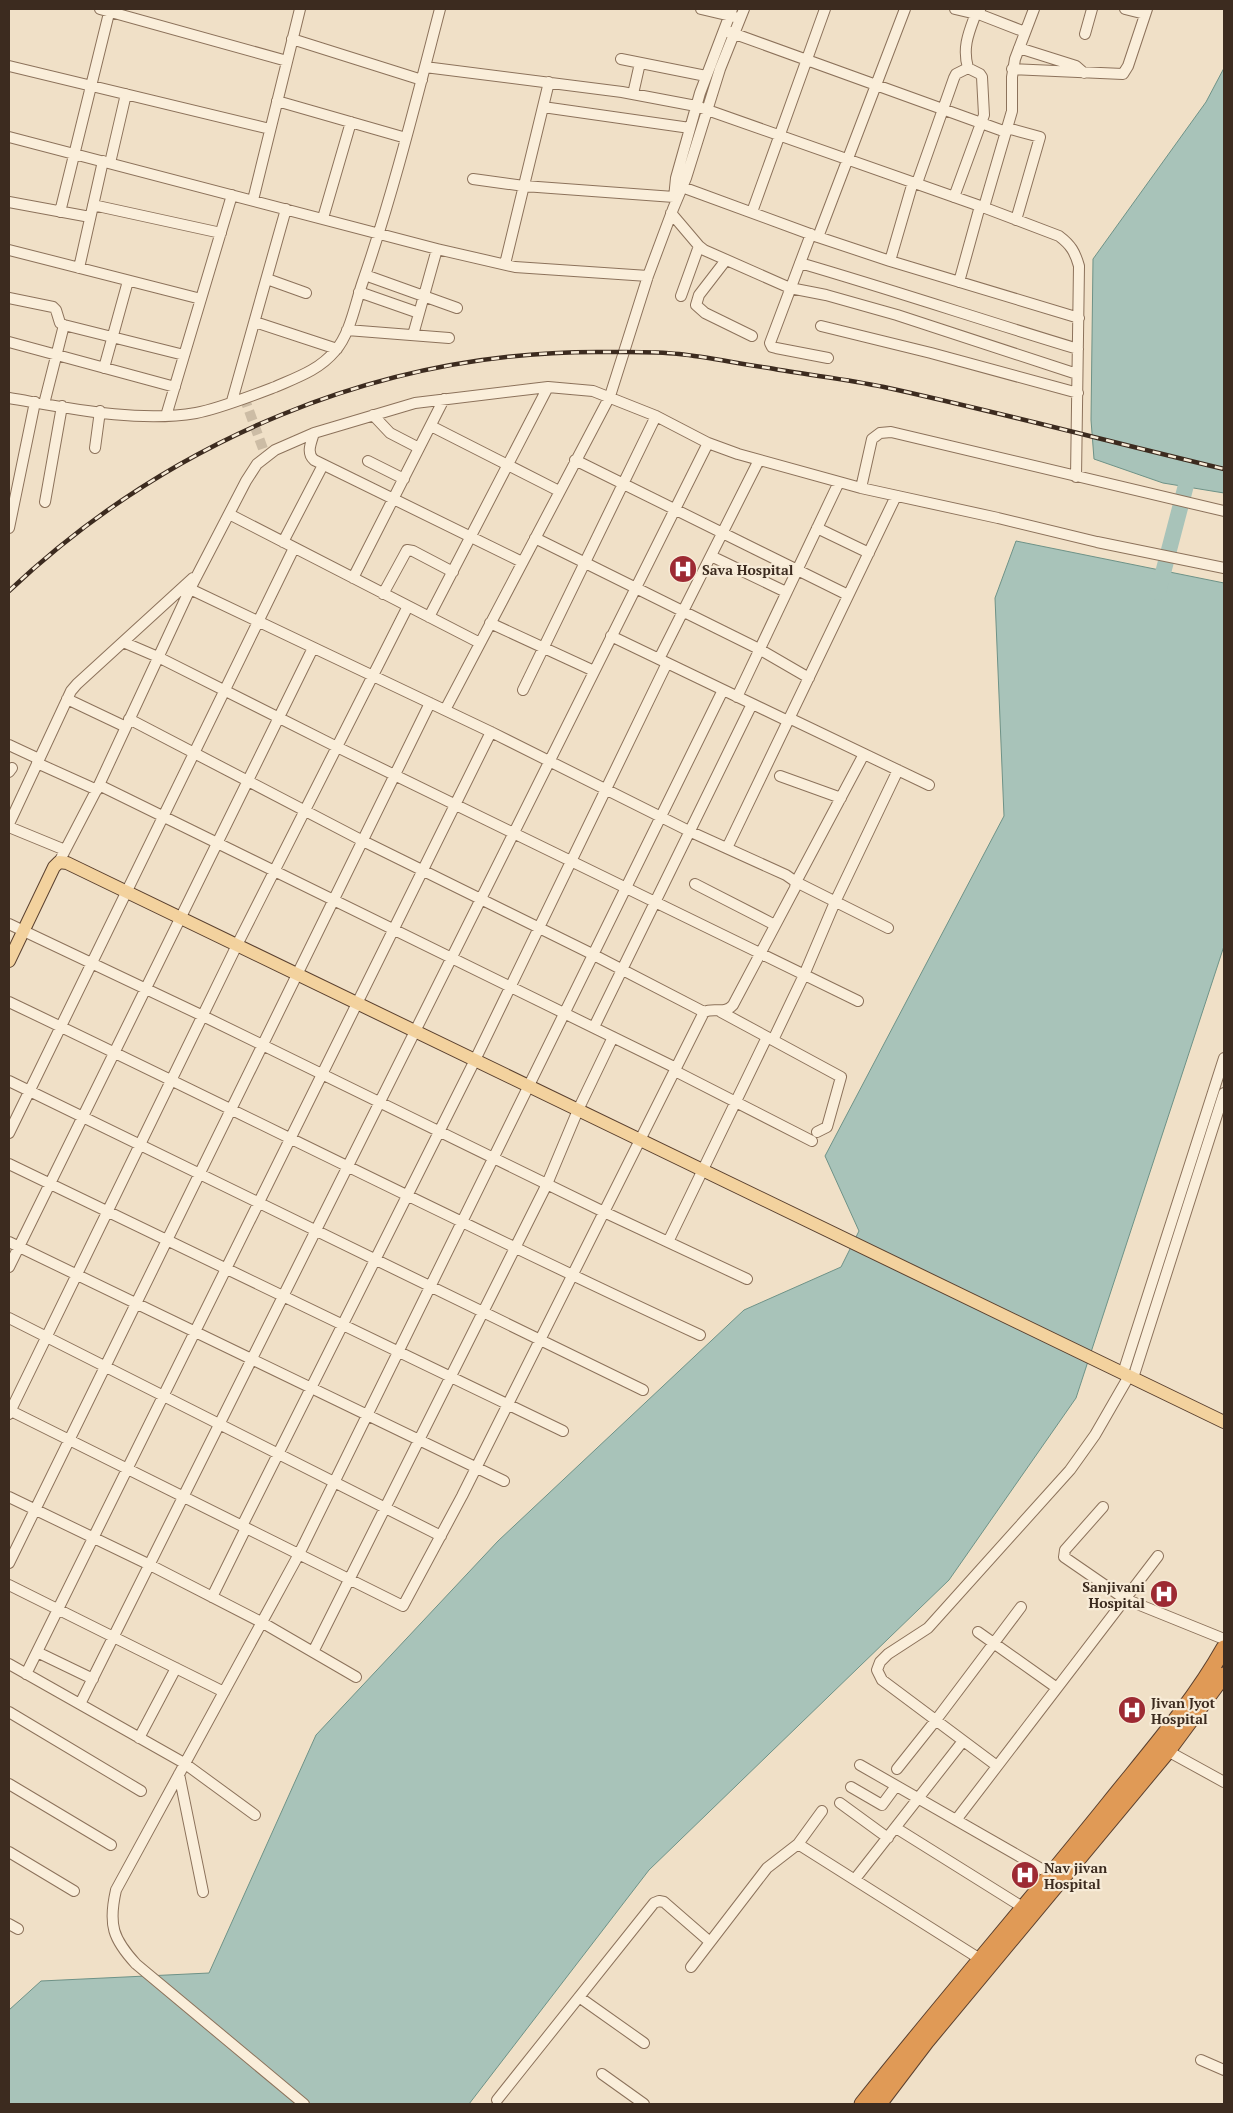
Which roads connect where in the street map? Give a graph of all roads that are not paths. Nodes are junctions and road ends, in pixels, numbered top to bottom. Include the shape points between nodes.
1 (300, 9) edge
2 (440, 9) edge
3 (701, 9) edge
4 (826, 9) edge
5 (905, 9) edge
6 (955, 9) edge
7 (1034, 9) edge
8 (1092, 9) edge
9 (1125, 9) edge
10 (106, 10) edge
11 (979, 11) edge
12 (731, 12) edge
13 (1146, 12) edge
14 (743, 13) edge
15 (724, 30) junction
16 (1025, 32) junction
17 (735, 33) junction
18 (1085, 34) dead end
19 (292, 39) junction
20 (1019, 48) junction
21 (621, 59) dead end
22 (808, 59) junction
23 (287, 61) junction
24 (640, 63) junction
25 (9, 66) edge
26 (425, 67) junction
27 (1012, 69) junction
28 (964, 70) junction
29 (1084, 73) junction
30 (706, 76) junction
31 (422, 80) junction
32 (549, 82) junction
33 (876, 84) junction
34 (91, 85) junction
35 (126, 94) junction
36 (633, 94) junction
37 (277, 101) junction
38 (696, 106) junction
39 (543, 107) junction
40 (708, 109) junction
41 (942, 109) junction
42 (351, 122) junction
43 (982, 123) junction
44 (690, 128) junction
45 (270, 129) junction
46 (1007, 130) junction
47 (780, 135) junction
48 (9, 137) edge
49 (406, 138) junction
50 (74, 154) junction
51 (848, 159) junction
52 (106, 162) junction
53 (473, 179) dead end
54 (914, 183) junction
55 (524, 186) junction
56 (682, 186) junction
57 (232, 195) junction
58 (674, 197) junction
59 (954, 197) junction
60 (253, 200) junction
61 (9, 202) edge
62 (93, 205) junction
63 (982, 207) junction
64 (286, 209) junction
65 (672, 211) junction
66 (60, 212) junction
67 (752, 212) junction
68 (90, 217) junction
69 (323, 218) junction
70 (1016, 220) junction
71 (221, 233) junction
72 (378, 233) junction
73 (815, 236) junction
74 (698, 246) junction
75 (437, 249) junction
76 (9, 250) edge
77 (726, 260) junction
78 (890, 261) junction
79 (800, 263) junction
80 (505, 264) junction
81 (79, 268) junction
82 (365, 275) junction
83 (648, 276) junction
84 (266, 279) junction
85 (128, 280) junction
86 (959, 282) junction
87 (790, 288) junction
88 (359, 292) junction
89 (306, 293) dead end
90 (424, 296) junction
91 (681, 296) dead end
92 (9, 298) edge
93 (201, 299) junction
94 (457, 308) dead end
95 (419, 312) junction
96 (1079, 318) junction
97 (255, 322) junction
98 (64, 325) junction
99 (821, 326) dead end
100 (347, 330) junction
101 (413, 335) junction
102 (113, 336) junction
103 (752, 336) dead end
104 (449, 338) dead end
105 (9, 342) edge
106 (337, 349) junction
107 (1078, 349) junction
108 (58, 355) junction
109 (184, 355) junction
110 (828, 358) dead end
111 (104, 368) junction
112 (1078, 374) junction
113 (175, 387) junction
114 (548, 387) junction
115 (1078, 394) junction
116 (610, 396) junction
117 (9, 398) edge
118 (444, 400) junction
119 (232, 401) junction
120 (39, 403) junction
121 (62, 406) junction
122 (100, 411) junction
123 (166, 416) junction
124 (373, 416) junction
125 (656, 416) junction
126 (431, 426) junction
127 (314, 433) junction
128 (708, 442) junction
129 (95, 448) dead end
130 (419, 448) junction
131 (576, 460) junction
132 (759, 460) junction
133 (368, 461) dead end
134 (323, 465) junction
135 (507, 465) junction
136 (1076, 477) junction
137 (404, 479) junction
138 (839, 482) junction
139 (623, 484) junction
140 (861, 488) junction
141 (560, 491) junction
142 (896, 496) junction
143 (393, 499) junction
144 (44, 502) dead end
145 (674, 509) junction
146 (1224, 511) edge
147 (229, 514) junction
148 (9, 528) edge
149 (817, 528) junction
150 (722, 533) junction
151 (471, 537) junction
152 (535, 538) junction
153 (283, 542) junction
154 (294, 548) junction
155 (868, 553) junction
156 (710, 556) junction
157 (522, 562) junction
158 (585, 563) junction
159 (1224, 568) edge
160 (797, 570) junction
161 (452, 572) junction
162 (198, 574) junction
163 (353, 578) junction
164 (190, 589) junction
165 (634, 589) junction
166 (786, 592) junction
167 (383, 594) junction
168 (848, 596) junction
169 (408, 606) junction
170 (682, 612) junction
171 (429, 617) junction
172 (258, 621) junction
173 (490, 624) junction
174 (611, 636) junction
175 (123, 642) junction
176 (480, 642) junction
177 (313, 648) junction
178 (543, 648) junction
179 (759, 649) junction
180 (158, 657) junction
181 (663, 661) junction
182 (594, 671) junction
183 (373, 676) junction
184 (809, 678) junction
185 (523, 690) dead end
186 (723, 690) junction
187 (225, 691) junction
188 (736, 696) junction
189 (68, 699) junction
190 (430, 703) junction
191 (752, 704) junction
192 (445, 710) junction
193 (278, 718) junction
194 (789, 720) junction
195 (128, 723) junction
196 (491, 732) junction
197 (9, 745) edge
198 (337, 747) junction
199 (195, 753) junction
200 (864, 754) junction
201 (549, 760) junction
202 (38, 761) junction
203 (898, 770) junction
204 (395, 775) junction
205 (780, 776) dead end
206 (248, 780) junction
207 (929, 785) dead end
208 (98, 787) junction
209 (607, 789) junction
210 (841, 798) junction
211 (455, 804) junction
212 (305, 810) junction
213 (661, 816) junction
214 (163, 817) junction
215 (9, 825) edge
216 (513, 832) junction
217 (691, 832) junction
218 (363, 840) junction
219 (217, 843) junction
220 (727, 848) junction
221 (62, 856) junction
222 (572, 861) junction
223 (274, 871) junction
224 (424, 871) junction
225 (796, 882) junction
226 (695, 884) dead end
227 (626, 888) junction
228 (127, 892) junction
229 (480, 899) junction
230 (334, 900) junction
231 (656, 902) junction
232 (835, 902) junction
233 (180, 918) junction
234 (9, 924) edge
235 (775, 925) junction
236 (539, 928) junction
237 (888, 928) dead end
238 (394, 930) junction
239 (24, 932) junction
240 (237, 945) junction
241 (761, 953) junction
242 (594, 955) junction
243 (451, 958) junction
244 (9, 962) edge
245 (92, 964) junction
246 (622, 970) junction
247 (298, 974) junction
248 (804, 974) junction
249 (511, 986) junction
250 (145, 989) junction
251 (858, 1001) dead end
252 (9, 1002) edge
253 (358, 1004) junction
254 (704, 1012) junction
255 (721, 1012) junction
256 (565, 1013) junction
257 (203, 1016) junction
258 (60, 1027) junction
259 (594, 1027) junction
260 (415, 1031) junction
261 (613, 1037) junction
262 (770, 1039) junction
263 (263, 1045) junction
264 (114, 1052) junction
265 (1224, 1058) edge
266 (475, 1060) junction
267 (676, 1069) junction
268 (323, 1074) junction
269 (9, 1080) edge
270 (172, 1080) junction
271 (528, 1086) junction
272 (29, 1091) junction
273 (1224, 1093) edge
274 (380, 1102) junction
275 (736, 1102) junction
276 (231, 1109) junction
277 (578, 1110) junction
278 (82, 1117) junction
279 (439, 1131) junction
280 (9, 1133) edge
281 (291, 1138) junction
282 (640, 1140) junction
283 (140, 1145) junction
284 (493, 1158) junction
285 (9, 1164) edge
286 (348, 1166) junction
287 (702, 1171) junction
288 (199, 1174) junction
289 (50, 1183) junction
290 (547, 1184) junction
291 (408, 1195) junction
292 (259, 1203) junction
293 (108, 1212) junction
294 (604, 1212) junction
295 (462, 1222) junction
296 (315, 1231) junction
297 (167, 1240) junction
298 (9, 1242) edge
299 (668, 1242) junction
300 (19, 1246) junction
301 (515, 1248) junction
302 (375, 1260) junction
303 (9, 1266) edge
304 (226, 1269) junction
305 (77, 1274) junction
306 (572, 1276) junction
307 (747, 1279) dead end
308 (430, 1287) junction
309 (283, 1296) junction
310 (136, 1303) junction
311 (483, 1313) junction
312 (9, 1318) edge
313 (342, 1325) junction
314 (195, 1332) junction
315 (47, 1336) junction
316 (700, 1336) dead end
317 (540, 1340) junction
318 (399, 1353) junction
319 (252, 1360) junction
320 (105, 1366) junction
321 (1129, 1376) junction
322 (451, 1378) junction
323 (311, 1388) junction
324 (642, 1390) dead end
325 (163, 1395) junction
326 (507, 1405) junction
327 (9, 1411) edge
328 (368, 1415) junction
329 (1224, 1422) edge
330 (220, 1424) junction
331 (563, 1431) dead end
332 (69, 1440) junction
333 (420, 1440) junction
334 (279, 1454) junction
335 (477, 1467) junction
336 (127, 1468) junction
337 (504, 1481) dead end
338 (334, 1482) junction
339 (9, 1497) edge
340 (184, 1497) junction
341 (1103, 1507) dead end
342 (386, 1508) junction
343 (35, 1510) junction
344 (244, 1527) junction
345 (441, 1536) junction
346 (93, 1538) junction
347 (299, 1554) junction
348 (1158, 1556) dead end
349 (9, 1563) edge
350 (150, 1565) junction
351 (351, 1580) junction
352 (9, 1586) edge
353 (212, 1597) junction
354 (1125, 1599) junction
355 (1021, 1607) dead end
356 (58, 1610) junction
357 (263, 1623) junction
358 (978, 1632) dead end
359 (113, 1638) junction
360 (1224, 1639) edge
361 (994, 1643) junction
362 (1224, 1648) edge
363 (37, 1652) junction
364 (313, 1652) junction
365 (9, 1664) edge
366 (176, 1668) junction
367 (26, 1674) junction
368 (1224, 1675) edge
369 (356, 1677) dead end
370 (93, 1679) junction
371 (1057, 1688) junction
372 (224, 1692) junction
373 (80, 1704) junction
374 (9, 1712) edge
375 (936, 1720) junction
376 (139, 1738) junction
377 (963, 1741) junction
378 (1161, 1748) junction
379 (184, 1763) junction
380 (860, 1765) dead end
381 (997, 1766) junction
382 (897, 1769) dead end
383 (178, 1774) junction
384 (1224, 1782) edge
385 (9, 1784) edge
386 (896, 1786) junction
387 (851, 1787) dead end
388 (141, 1791) dead end
389 (919, 1799) junction
390 (840, 1803) dead end
391 (822, 1812) dead end
392 (256, 1815) dead end
393 (956, 1820) junction
394 (896, 1828) junction
395 (888, 1838) junction
396 (798, 1844) junction
397 (111, 1845) dead end
398 (9, 1852) edge
399 (1052, 1875) junction
400 (855, 1880) junction
401 (74, 1891) dead end
402 (203, 1892) dead end
403 (1024, 1908) junction
404 (9, 1924) edge
405 (18, 1929) dead end
406 (710, 1942) junction
407 (980, 1959) junction
408 (691, 1967) dead end
409 (579, 1997) junction
410 (644, 2042) dead end
411 (1201, 2060) dead end
412 (1224, 2070) edge
413 (602, 2074) dead end
414 (497, 2100) dead end
415 (304, 2104) edge
416 (644, 2104) edge
417 (862, 2104) edge
418 (878, 2104) edge

1 - 19 street
2 - 26 street
3 - 12 street
4 - 22 street
5 - 33 street
6 - 11 street via 965,13
7 - 16 street
8 - 18 street
9 - 13 street
10 - 23 street
10 - 34 street
11 - 16 street
11 - 28 street via 965,44
12 - 14 street
12 - 15 street
13 - 29 street via 1123,74
14 - 17 street
15 - 17 street
15 - 30 street
16 - 20 street
17 - 22 street
17 - 40 street
19 - 23 street
19 - 31 street
20 - 27 street
20 - 29 street via 1076,66
21 - 24 street
22 - 33 street
22 - 47 street
23 - 37 street
24 - 30 street
24 - 36 street
25 - 34 street
26 - 31 street
26 - 32 street
27 - 29 street
27 - 46 street via 1013,97
28 - 41 street via 954,78
28 - 43 street via 982,77
30 - 38 street
31 - 49 street
32 - 36 street
32 - 39 street
33 - 41 street
33 - 51 street
34 - 35 street
34 - 50 street
35 - 45 street
35 - 52 street
36 - 38 street
37 - 42 street
37 - 45 street
38 - 40 street
38 - 44 street
39 - 44 street
39 - 55 street
40 - 47 street
40 - 56 street
41 - 43 street
41 - 54 street
42 - 49 street
42 - 69 street
43 - 46 street
43 - 59 street
44 - 58 street
45 - 60 street
46 - 63 street
46 - 70 street via 1040,137
47 - 51 street
47 - 67 street
48 - 50 street
49 - 72 street
50 - 52 street
50 - 66 street
51 - 54 street
51 - 73 street
52 - 57 street
52 - 62 street
53 - 55 street
54 - 59 street
54 - 78 street
55 - 58 street
55 - 80 street
56 - 65 street
56 - 67 street
57 - 60 street
57 - 71 street
58 - 65 street
59 - 63 street
60 - 64 street
61 - 66 street
62 - 68 street
62 - 71 street
63 - 70 street
63 - 86 street
64 - 69 street
64 - 84 street
65 - 74 street
65 - 83 street
66 - 68 street
67 - 73 street
68 - 81 street
69 - 72 street
70 - 96 street via 1059,236 1070,244 1079,266
71 - 93 street
72 - 75 street
72 - 82 street
73 - 78 street
73 - 79 street
74 - 77 street
74 - 91 street
75 - 80 street
75 - 90 street
76 - 81 street
77 - 87 street
77 - 103 street via 698,295 696,305 705,313
78 - 86 street
79 - 87 street
79 - 107 street
80 - 83 street
81 - 85 street
82 - 88 street
82 - 90 street
83 - 116 street
84 - 89 street
84 - 97 street
85 - 93 street
85 - 102 street
86 - 96 street
87 - 110 street via 771,340 772,347
87 - 112 street via 897,315
88 - 95 street
88 - 100 street
90 - 94 street
90 - 95 street
92 - 98 street via 53,307
93 - 109 street
95 - 101 street
96 - 107 street
97 - 106 street
97 - 119 street
98 - 102 street
98 - 108 street
99 - 115 street
100 - 101 street
100 - 106 street
101 - 104 street
102 - 109 street
102 - 111 street
105 - 108 street
106 - 119 street via 311,372
107 - 112 street
108 - 111 street
108 - 120 street
109 - 113 street
111 - 113 street
112 - 115 street
113 - 123 street
114 - 116 street via 593,391
114 - 118 street
114 - 135 street
115 - 136 street
116 - 125 street
116 - 131 street
117 - 120 street
118 - 124 street via 415,403
118 - 126 street
119 - 123 street via 198,412
120 - 121 street
120 - 148 street
121 - 122 street
121 - 144 street
122 - 123 street
122 - 129 street
124 - 127 street
124 - 130 street via 390,433
125 - 128 street
125 - 139 street
126 - 130 street
126 - 135 street
127 - 134 street via 310,456
127 - 147 street via 275,450 258,464
128 - 132 street
128 - 145 street
130 - 137 street
131 - 139 street
131 - 141 street
132 - 138 street
132 - 150 street
133 - 137 street
134 - 143 street
134 - 153 street
135 - 141 street
135 - 151 street
136 - 140 street via 880,432 872,439
136 - 146 street
137 - 143 street
138 - 140 street
138 - 149 street
139 - 145 street
139 - 158 street
140 - 142 street
141 - 152 street
142 - 155 street
142 - 159 street
143 - 151 street
143 - 163 street
145 - 150 street
145 - 165 street
147 - 153 street
147 - 162 street
149 - 155 street
149 - 160 street
150 - 156 street
150 - 160 street
151 - 157 street
151 - 161 street
152 - 157 street
152 - 158 street
153 - 154 street
154 - 163 street
154 - 172 street
155 - 168 street
156 - 166 street
156 - 170 street
157 - 173 street
158 - 165 street
158 - 178 street
160 - 166 street
160 - 168 street
161 - 167 street via 407,550
161 - 171 street
162 - 164 street
162 - 175 street
163 - 167 street
164 - 172 street
164 - 180 street
165 - 170 street
165 - 174 street
166 - 179 street
167 - 169 street
168 - 184 street
169 - 171 street
169 - 183 street
170 - 179 street
170 - 181 street
171 - 176 street
172 - 177 street
172 - 187 street
173 - 176 street
173 - 178 street
174 - 181 street
174 - 182 street
175 - 180 street
175 - 189 street via 77,684
176 - 192 street
177 - 183 street
177 - 193 street
178 - 182 street
178 - 185 street
179 - 184 street
179 - 188 street
180 - 187 street
180 - 195 street
181 - 186 street
181 - 209 street
182 - 201 street
183 - 190 street
183 - 198 street
184 - 194 street
186 - 188 street
186 - 213 street
187 - 193 street
187 - 199 street
188 - 191 street
189 - 195 street
189 - 202 street
190 - 192 street
190 - 204 street
191 - 194 street
191 - 217 street
192 - 196 street
193 - 198 street
193 - 206 street
194 - 200 street
194 - 220 street
195 - 199 street
195 - 208 street
196 - 201 street
196 - 211 street
197 - 202 street
198 - 204 street
198 - 212 street
199 - 206 street
199 - 214 street
200 - 203 street
200 - 210 street
201 - 209 street
201 - 216 street
202 - 208 street
202 - 215 street
203 - 207 street
203 - 232 street
204 - 211 street
204 - 218 street
205 - 210 street
206 - 212 street
206 - 219 street
208 - 214 street
208 - 221 street
209 - 213 street
209 - 222 street
210 - 225 street
211 - 216 street
211 - 224 street
212 - 218 street
212 - 223 street
213 - 217 street
213 - 227 street
214 - 219 street
214 - 228 street
215 - 221 street
216 - 222 street
216 - 229 street
217 - 220 street
217 - 231 street
218 - 224 street
218 - 230 street
219 - 223 street
219 - 233 street
220 - 225 street
221 - 228 main road via 67,863
221 - 239 main road
222 - 227 street
222 - 236 street
223 - 230 street
223 - 240 street
224 - 229 street
224 - 238 street
225 - 232 street
225 - 235 street via 792,896
226 - 235 street
227 - 231 street
227 - 242 street
228 - 233 main road
228 - 245 street
229 - 236 street
229 - 243 street
230 - 238 street
230 - 247 street
231 - 241 street
231 - 246 street
232 - 237 street
232 - 248 street
233 - 240 main road
233 - 250 street
234 - 239 street
235 - 241 street
236 - 242 street
236 - 249 street
238 - 243 street
238 - 253 street
239 - 244 main road
239 - 245 street
240 - 247 main road
240 - 257 street
241 - 248 street
241 - 255 street via 733,1005
242 - 246 street
242 - 256 street
243 - 249 street
243 - 260 street
245 - 250 street
245 - 258 street
246 - 254 street
246 - 259 street
247 - 253 main road
247 - 263 street
248 - 251 street
248 - 262 street
249 - 256 street
249 - 266 street
250 - 257 street
250 - 264 street
252 - 258 street
253 - 260 main road
253 - 268 street
254 - 255 street
254 - 267 street
255 - 262 street
256 - 259 street
256 - 271 street
257 - 263 street
257 - 270 street
258 - 264 street
258 - 272 street
259 - 261 street
260 - 266 main road
260 - 274 street
261 - 267 street
261 - 277 street
262 - 275 street
262 - 275 street via 841,1076 827,1127 815,1137
263 - 268 street
263 - 276 street
264 - 270 street
264 - 278 street
265 - 321 street
266 - 271 main road
266 - 279 street
267 - 275 street
267 - 282 street
268 - 274 street
268 - 281 street
269 - 272 street
270 - 276 street
270 - 283 street
271 - 277 main road
271 - 284 street
272 - 278 street
272 - 280 street
273 - 321 street
274 - 279 street
274 - 286 street
275 - 287 street
276 - 281 street
276 - 288 street
277 - 282 main road
277 - 290 street
278 - 283 street
278 - 289 street
279 - 284 street
279 - 291 street
281 - 286 street
281 - 292 street
282 - 287 main road
282 - 294 street
283 - 288 street
283 - 293 street
284 - 290 street
284 - 295 street
285 - 289 street
286 - 291 street
286 - 296 street
287 - 299 street
287 - 321 main road
288 - 292 street
288 - 297 street
289 - 293 street
289 - 300 street
290 - 294 street
290 - 301 street
291 - 295 street
291 - 302 street
292 - 296 street
292 - 304 street
293 - 297 street
293 - 305 street
294 - 299 street
294 - 306 street
295 - 301 street
295 - 308 street
296 - 302 street
296 - 309 street
297 - 304 street
297 - 310 street
298 - 300 street
299 - 307 street
300 - 303 street
300 - 305 street
301 - 306 street
301 - 311 street
302 - 308 street
302 - 313 street
304 - 309 street
304 - 314 street
305 - 310 street
305 - 315 street
306 - 316 street
306 - 317 street
308 - 311 street
308 - 318 street
309 - 313 street
309 - 319 street
310 - 314 street
310 - 320 street
311 - 317 street
311 - 322 street
312 - 315 street
313 - 318 street
313 - 323 street
314 - 319 street
314 - 325 street
315 - 320 street
315 - 327 street
317 - 324 street
317 - 326 street
318 - 322 street
318 - 328 street
319 - 323 street
319 - 330 street
320 - 325 street
320 - 332 street
321 - 329 main road
321 - 375 street via 1095,1435 1070,1470 928,1628 880,1662 877,1670 882,1680
322 - 326 street
322 - 333 street
323 - 328 street
323 - 334 street
325 - 330 street
325 - 336 street
326 - 331 street
326 - 335 street
327 - 332 street
328 - 333 street
328 - 338 street
330 - 334 street
330 - 340 street
332 - 336 street
332 - 343 street
333 - 335 street
333 - 342 street
334 - 338 street
334 - 344 street
335 - 337 street
335 - 345 street
336 - 340 street
336 - 346 street
338 - 342 street
338 - 347 street
339 - 343 street
340 - 344 street
340 - 350 street
341 - 354 street via 1065,1550 1064,1557
342 - 345 street
342 - 351 street
343 - 346 street
343 - 349 street
344 - 347 street
344 - 353 street
345 - 351 street via 403,1606
346 - 350 street
346 - 356 street
347 - 351 street
347 - 357 street
348 - 354 street
350 - 353 street
350 - 359 street
351 - 364 street
352 - 356 street
353 - 357 street
354 - 360 street
354 - 371 street
355 - 361 street
356 - 359 street
356 - 363 street
357 - 364 street
357 - 372 street
358 - 361 street
359 - 366 street
359 - 370 street
361 - 371 street
361 - 375 street
362 - 378 highway
363 - 367 street
363 - 370 street
364 - 369 street
365 - 367 street
366 - 372 street
366 - 376 street
367 - 373 street
368 - 378 highway
370 - 373 street
371 - 381 street
372 - 379 street
373 - 376 street
374 - 388 street
375 - 377 street
375 - 382 street
376 - 379 street
377 - 381 street
377 - 389 street
378 - 384 street
378 - 399 highway
378 - 418 highway
379 - 383 street
379 - 392 street
380 - 386 street
381 - 393 street
383 - 402 street
383 - 415 street via 116,1890 112,1906 114,1935 136,1964
385 - 397 street
386 - 387 street via 882,1805
386 - 389 street
389 - 393 street
389 - 394 street
390 - 395 street
391 - 396 street
393 - 399 street
394 - 395 street
394 - 403 street
395 - 400 street
396 - 400 street
396 - 406 street via 766,1868
398 - 401 street
399 - 403 highway
400 - 407 street
403 - 407 highway
404 - 405 street
406 - 408 street
406 - 409 street via 664,1902 654,1903
407 - 417 highway
409 - 410 street
409 - 414 street
411 - 412 street
413 - 416 street

